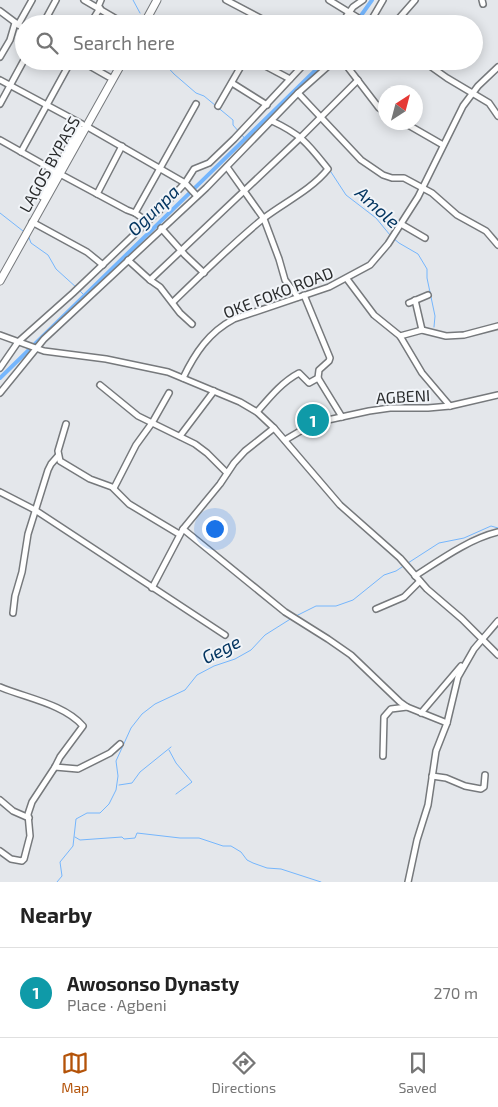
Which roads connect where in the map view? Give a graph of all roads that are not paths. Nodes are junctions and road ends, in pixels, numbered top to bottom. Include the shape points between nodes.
1 (32, 0) edge
2 (56, 0) edge
3 (84, 0) edge
4 (101, 0) edge
5 (152, 0) edge
6 (157, 0) edge
7 (226, 0) edge
8 (329, 0) edge
9 (362, 0) edge
10 (383, 0) edge
11 (415, 0) edge
12 (98, 8) junction
13 (0, 11) edge
14 (350, 12) junction
15 (23, 15) edge
16 (48, 15) edge
17 (94, 15) edge
18 (110, 15) edge
19 (144, 15) edge
20 (149, 15) edge
21 (254, 15) edge
22 (348, 15) edge
23 (355, 15) edge
24 (373, 15) edge
25 (402, 15) edge
26 (15, 22) edge
27 (15, 29) edge
28 (0, 57) edge
29 (498, 67) edge
30 (18, 70) edge
31 (66, 70) edge
32 (97, 70) edge
33 (113, 70) edge
34 (118, 70) edge
35 (239, 70) edge
36 (273, 70) edge
37 (298, 70) edge
38 (324, 70) edge
39 (350, 70) edge
40 (437, 70) edge
41 (109, 77) junction
42 (290, 79) junction
43 (0, 80) edge
44 (358, 80) junction
45 (232, 83) junction
46 (10, 85) junction
47 (298, 93) junction
48 (471, 93) junction
49 (0, 104) edge
50 (196, 104) dead end
51 (267, 104) junction
52 (48, 105) junction
53 (378, 105) edge
54 (218, 106) dead end
55 (498, 116) edge
56 (320, 117) junction
57 (272, 121) junction
58 (84, 125) junction
59 (417, 130) edge
60 (301, 137) junction
61 (0, 140) edge
62 (443, 145) junction
63 (122, 146) junction
64 (21, 152) junction
65 (227, 167) junction
66 (160, 168) junction
67 (58, 173) junction
68 (185, 183) junction
69 (423, 187) junction
70 (244, 190) junction
71 (97, 194) junction
72 (196, 195) junction
73 (135, 213) junction
74 (264, 219) junction
75 (32, 222) junction
76 (148, 222) junction
77 (401, 224) junction
78 (161, 228) junction
79 (425, 238) dead end
80 (498, 245) edge
81 (182, 251) junction
82 (128, 260) junction
83 (103, 265) junction
84 (204, 273) junction
85 (0, 274) edge
86 (347, 279) junction
87 (150, 280) junction
88 (0, 281) edge
89 (304, 294) junction
90 (428, 295) dead end
91 (298, 296) junction
92 (173, 302) junction
93 (192, 324) dead end
94 (498, 326) edge
95 (422, 330) junction
96 (0, 335) edge
97 (400, 336) junction
98 (20, 343) junction
99 (34, 348) junction
100 (0, 368) edge
101 (183, 378) junction
102 (318, 378) junction
103 (100, 385) dead end
104 (214, 391) junction
105 (0, 392) edge
106 (168, 393) dead end
107 (498, 395) edge
108 (450, 406) junction
109 (257, 412) junction
110 (342, 417) junction
111 (152, 423) junction
112 (66, 424) dead end
113 (274, 428) junction
114 (180, 436) junction
115 (285, 440) junction
116 (58, 456) junction
117 (227, 473) junction
118 (114, 488) junction
119 (0, 492) edge
120 (35, 510) junction
121 (183, 529) junction
122 (498, 532) edge
123 (179, 534) junction
124 (415, 576) junction
125 (420, 581) junction
126 (152, 588) junction
127 (376, 608) dead end
128 (13, 613) dead end
129 (498, 621) edge
130 (225, 635) dead end
131 (482, 638) junction
132 (498, 655) edge
133 (466, 661) junction
134 (0, 688) edge
135 (407, 707) junction
136 (422, 713) junction
137 (447, 724) junction
138 (120, 744) dead end
139 (383, 756) dead end
140 (56, 767) junction
141 (485, 775) dead end
142 (432, 776) junction
143 (0, 800) edge
144 (29, 818) junction
145 (0, 851) edge
146 (408, 882) edge

1 - 15 street
2 - 16 street
3 - 12 street
4 - 12 street
5 - 19 main road
6 - 20 main road
7 - 21 street
8 - 14 street
9 - 14 street
10 - 24 street
11 - 25 street
12 - 17 street
12 - 18 street
13 - 26 street
14 - 22 street
14 - 23 street
27 - 28 street
29 - 48 street, OKE FOKO ROAD
30 - 46 street
31 - 52 street
32 - 41 street
33 - 41 main road, LAGOS BYPASS
34 - 58 main road, LAGOS BYPASS
35 - 45 street
36 - 42 street
37 - 42 street
38 - 47 street
39 - 44 street
40 - 48 street
41 - 58 main road, LAGOS BYPASS
42 - 51 street
43 - 46 street
44 - 53 street
44 - 56 street
45 - 51 street
45 - 54 street
46 - 49 street
46 - 52 street
47 - 56 street
47 - 57 street
48 - 55 street via 489,104
48 - 62 street, OKE FOKO ROAD
50 - 66 street
51 - 68 street via 209,162 194,169
52 - 58 street
52 - 64 street
56 - 60 street
56 - 69 street via 371,168
57 - 60 street
57 - 65 street
58 - 63 street
58 - 67 main road, LAGOS BYPASS
59 - 62 street
60 - 70 street
60 - 74 street via 328,169
61 - 64 street
62 - 69 street, OKE FOKO ROAD
63 - 66 street
63 - 71 street
64 - 67 street
65 - 70 street
65 - 72 street
66 - 68 street
66 - 73 street
67 - 71 street
67 - 75 main road, LAGOS BYPASS
67 - 85 main road, LAGOS BYPASS
68 - 72 street
68 - 76 street
69 - 77 street, OKE FOKO ROAD
69 - 80 street via 457,216 486,231
70 - 74 street
70 - 81 street
71 - 73 street
72 - 78 street
73 - 76 street
74 - 84 street
74 - 91 street via 285,280
75 - 83 street via 87,252
75 - 88 main road, LAGOS BYPASS
76 - 83 street
77 - 79 street
77 - 86 street, OKE FOKO ROAD via 370,265
78 - 81 street
78 - 82 street
81 - 84 street
81 - 87 street
82 - 87 street
82 - 99 street
83 - 98 street
84 - 92 street
86 - 89 street, OKE FOKO ROAD
86 - 97 street via 374,316
87 - 92 street
89 - 91 street, OKE FOKO ROAD
89 - 102 street via 330,358 319,370
90 - 95 street via 412,302
91 - 101 street, OKE FOKO ROAD via 224,324 203,343
92 - 93 street
94 - 95 street via 446,336
95 - 97 street
96 - 98 street
97 - 108 street via 422,373
98 - 99 street
98 - 100 street
99 - 101 street via 140,365
99 - 105 street
101 - 104 street
102 - 109 street via 309,383 299,373 295,375
102 - 110 street
103 - 111 street
104 - 109 street
104 - 114 street
106 - 111 street
107 - 108 street, AGBENI
108 - 110 street, AGBENI via 390,408
109 - 113 street
110 - 115 street, AGBENI via 314,423
111 - 114 street
111 - 118 street via 136,445
112 - 116 street
113 - 115 street
113 - 117 street via 246,451
114 - 117 street via 207,453
115 - 124 street via 340,505 400,558
116 - 118 street via 64,465
116 - 120 street via 48,470
117 - 121 street
118 - 123 street via 129,504
119 - 120 street
120 - 126 street
120 - 128 street
121 - 123 street
121 - 135 street via 285,612 346,652
122 - 124 street via 460,549
123 - 126 street
124 - 125 street
125 - 127 street via 404,598
125 - 131 street
126 - 130 street
129 - 131 street
131 - 132 street
131 - 133 street
133 - 136 street
133 - 137 street via 458,677
134 - 140 street via 52,706 83,725
135 - 136 street
135 - 139 street via 391,709 384,717
136 - 137 street
137 - 142 street via 436,751
138 - 140 street via 110,753 78,769
140 - 144 street via 32,802
141 - 142 street via 481,789
142 - 146 street via 428,805
143 - 144 street
144 - 145 street via 30,836 23,860 11,859

